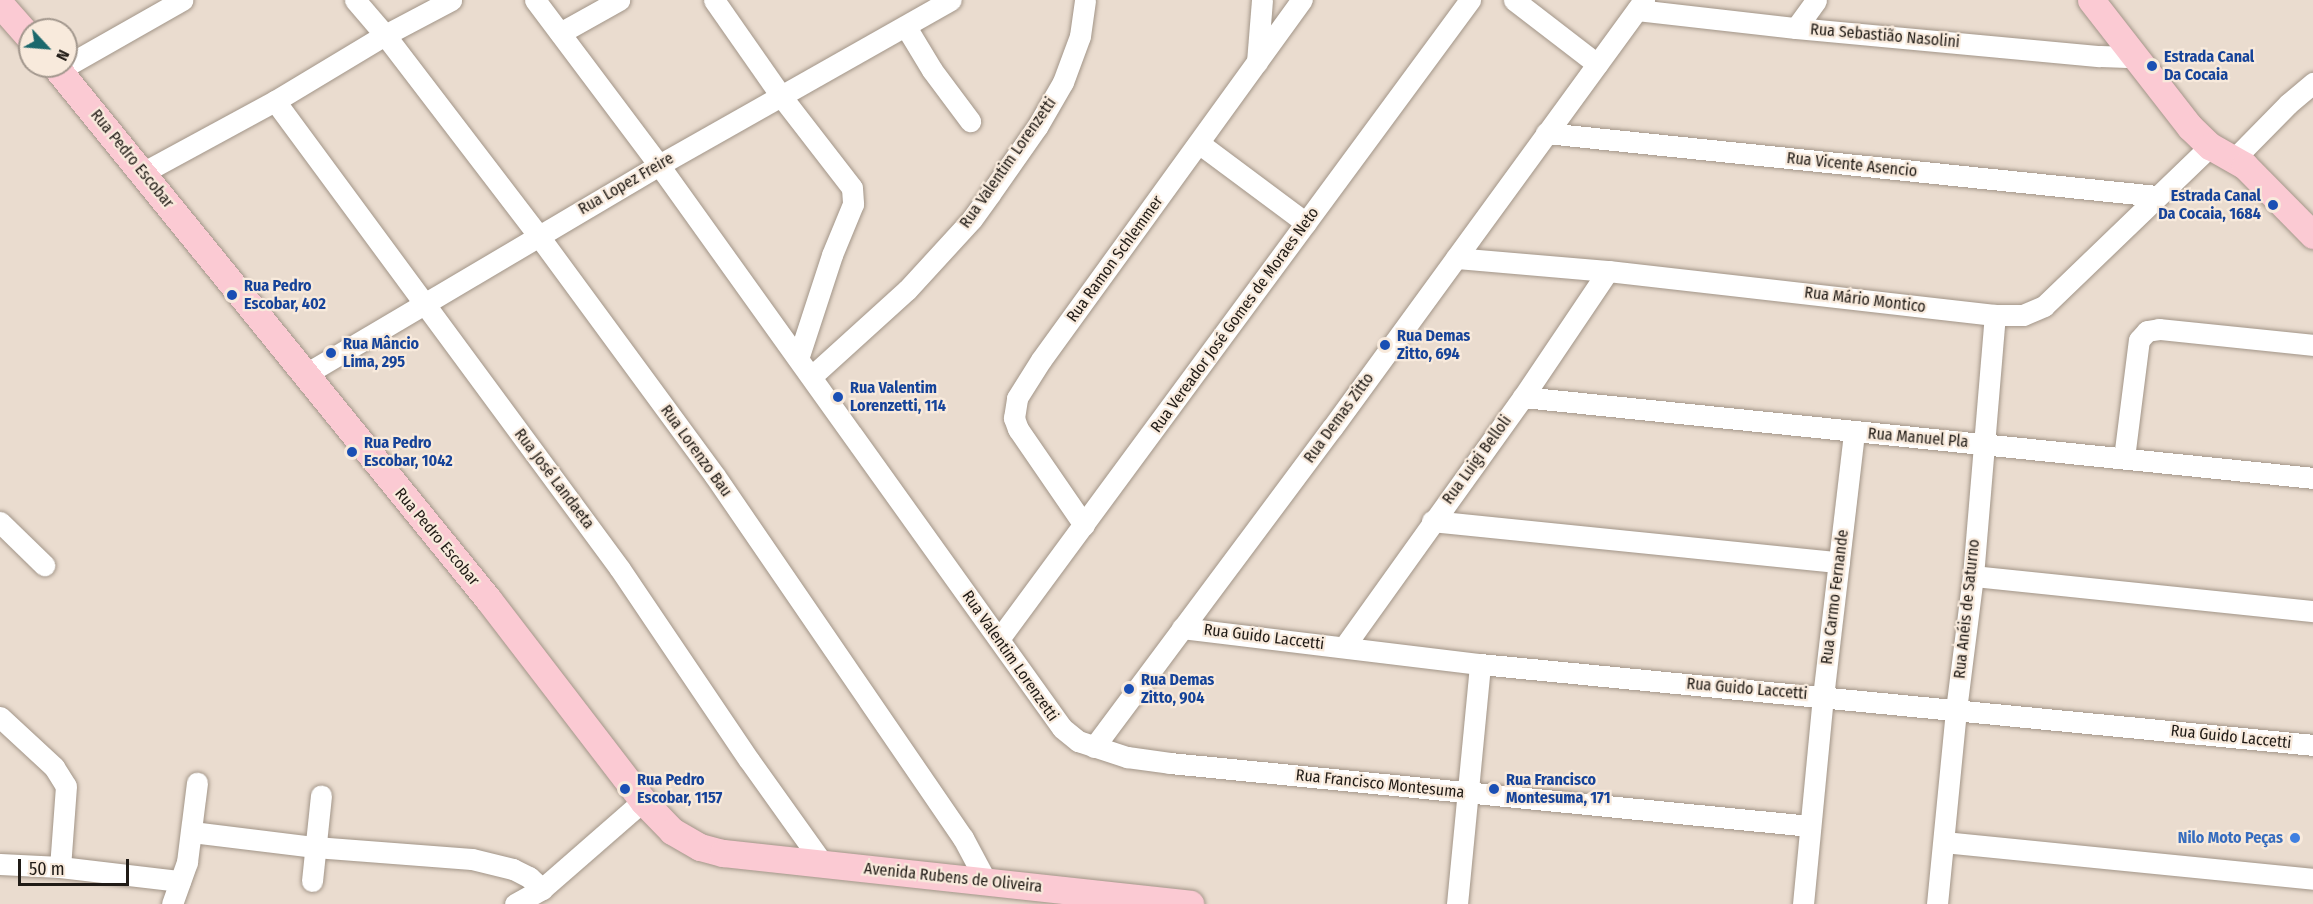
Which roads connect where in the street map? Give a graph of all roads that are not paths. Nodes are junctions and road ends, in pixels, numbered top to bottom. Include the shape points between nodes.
1 (182, 0) edge
2 (355, 0) edge
3 (451, 0) edge
4 (535, 0) edge
5 (620, 0) edge
6 (714, 0) edge
7 (951, 0) edge
8 (1086, 0) edge
9 (1262, 0) edge
10 (1302, 0) edge
11 (1470, 0) edge
12 (1514, 0) edge
13 (1816, 0) edge
14 (2098, 3) edge
15 (0, 4) edge
16 (1640, 5) edge
17 (18, 24) edge
18 (906, 27) junction
19 (1796, 28) junction
20 (561, 33) junction
21 (385, 35) junction
22 (78, 57) edge
23 (2134, 57) junction
24 (1256, 64) junction
25 (1597, 64) junction
26 (65, 78) edge
27 (2313, 83) edge
28 (782, 96) junction
29 (275, 101) junction
30 (970, 121) dead end
31 (1546, 133) junction
32 (1200, 144) junction
33 (2210, 146) junction
34 (2234, 159) junction
35 (659, 165) junction
36 (144, 172) junction
37 (2157, 196) junction
38 (1306, 223) junction
39 (2308, 224) edge
40 (538, 235) junction
41 (1456, 258) junction
42 (1608, 271) junction
43 (423, 304) junction
44 (1995, 315) junction
45 (2313, 345) edge
46 (798, 359) junction
47 (304, 375) junction
48 (812, 376) junction
49 (1523, 397) junction
50 (1854, 432) junction
51 (1983, 443) junction
52 (2124, 458) junction
53 (2313, 478) edge
54 (1432, 521) junction
55 (1084, 525) junction
56 (4, 536) edge
57 (1839, 562) junction
58 (44, 565) dead end
59 (1973, 576) junction
60 (2313, 611) edge
61 (1182, 628) junction
62 (999, 639) junction
63 (1344, 646) junction
64 (1480, 664) junction
65 (1823, 697) junction
66 (1956, 710) junction
67 (0, 717) edge
68 (2313, 745) edge
69 (1094, 747) junction
70 (196, 783) dead end
71 (1466, 794) junction
72 (321, 795) dead end
73 (643, 801) junction
74 (1810, 826) junction
75 (192, 832) junction
76 (1944, 843) junction
77 (315, 847) junction
78 (0, 864) edge
79 (824, 864) junction
80 (60, 867) junction
81 (2313, 879) edge
82 (180, 881) junction
83 (312, 881) dead end
84 (986, 881) junction
85 (542, 896) edge
86 (172, 904) edge
87 (515, 904) edge
88 (1190, 904) edge
89 (1457, 904) edge
90 (1803, 904) edge
91 (1937, 904) edge

1 - 22 street
2 - 21 street, Rua Lorenzo Bau
3 - 21 street
4 - 20 street, Rua Valentim Lorenzetti
5 - 20 street
6 - 28 street
7 - 18 street, Rua Lopez Freire
8 - 48 street, Rua Valentim Lorenzetti via 1080,36 1063,82 1037,127 972,219 907,290
9 - 24 street
10 - 24 street, Rua Ramon Schlemmer
11 - 38 street, Rua Vereador José Gomes de Moraes Neto
12 - 25 street
13 - 19 street
14 - 23 main road
15 - 17 main road
16 - 19 street, Rua Sebastião Nasolini
16 - 25 street, Rua Demas Zitto
18 - 28 street, Rua Lopez Freire
18 - 30 street
19 - 23 street, Rua Sebastião Nasolini
20 - 35 street, Rua Valentim Lorenzetti
21 - 29 street
21 - 40 street, Rua Lorenzo Bau
23 - 33 main road
24 - 32 street, Rua Ramon Schlemmer
25 - 31 street, Rua Demas Zitto
26 - 36 main road, Rua Pedro Escobar
27 - 34 street
28 - 35 street, Rua Lopez Freire
28 - 46 street via 847,180 854,196
29 - 36 street
29 - 43 street, Rua José Landaeta
31 - 37 street, Rua Vicente Asencio
31 - 41 street, Rua Demas Zitto
32 - 38 street
32 - 55 street, Rua Ramon Schlemmer via 1017,398 1014,418 1018,429
33 - 34 main road
33 - 37 street, Rua Mário Montico
34 - 39 main road
35 - 40 street, Rua Lopez Freire
35 - 46 street, Rua Valentim Lorenzetti
36 - 47 main road, Rua Pedro Escobar
37 - 44 street, Rua Mário Montico via 2043,306 2023,315
38 - 55 street, Rua Vereador José Gomes de Moraes Neto
40 - 43 street, Rua Lopez Freire
40 - 84 street, Rua Lorenzo Bau via 715,476 963,838
41 - 42 street, Rua Mário Montico
41 - 61 street, Rua Demas Zitto
42 - 44 street, Rua Mário Montico
42 - 49 street, Rua Luigi Belloli
43 - 47 street, Rua Lopez Freire
43 - 79 street, Rua José Landaeta via 620,569
44 - 51 street, Rua Anéis de Saturno
45 - 52 street via 2159,329 2147,331 2139,340
46 - 48 street, Rua Valentim Lorenzetti
47 - 73 main road, Rua Pedro Escobar via 488,598
48 - 62 street, Rua Valentim Lorenzetti
49 - 50 street, Rua Manuel Pla
49 - 54 street, Rua Luigi Belloli
50 - 51 street, Rua Manuel Pla
50 - 57 street, Rua Carmo Fernande
51 - 52 street, Rua Manuel Pla
51 - 59 street, Rua Anéis de Saturno
52 - 53 street, Rua Manuel Pla
54 - 57 street
54 - 63 street, Rua Luigi Belloli
55 - 62 street, Rua Vereador José Gomes de Moraes Neto
56 - 58 street
57 - 65 street, Rua Carmo Fernande
59 - 60 street
59 - 66 street, Rua Anéis de Saturno
61 - 63 street, Rua Guido Laccetti
61 - 69 street, Rua Demas Zitto
62 - 69 street, Rua Valentim Lorenzetti via 1062,728 1078,741
63 - 64 street, Rua Guido Laccetti
64 - 65 street, Rua Guido Laccetti
64 - 71 street
65 - 66 street, Rua Guido Laccetti
65 - 74 street, Rua Carmo Fernande
66 - 68 street, Rua Guido Laccetti
66 - 76 street, Rua Anéis de Saturno
67 - 80 street via 54,767 66,786
69 - 71 street, Rua Francisco Montesuma via 1170,763
70 - 75 street
71 - 74 street, Rua Francisco Montesuma
71 - 89 street
72 - 77 street
73 - 79 main road, Rua Pedro Escobar via 672,831 700,847
73 - 85 street
74 - 90 street, Rua Carmo Fernande
75 - 77 street
75 - 82 street
76 - 81 street
76 - 91 street, Rua Anéis de Saturno
77 - 83 street
77 - 85 street via 472,859 513,868
78 - 80 street
79 - 84 main road, Avenida Rubens de Oliveira
80 - 82 street
82 - 86 street
84 - 88 main road, Avenida Rubens de Oliveira
85 - 87 street

